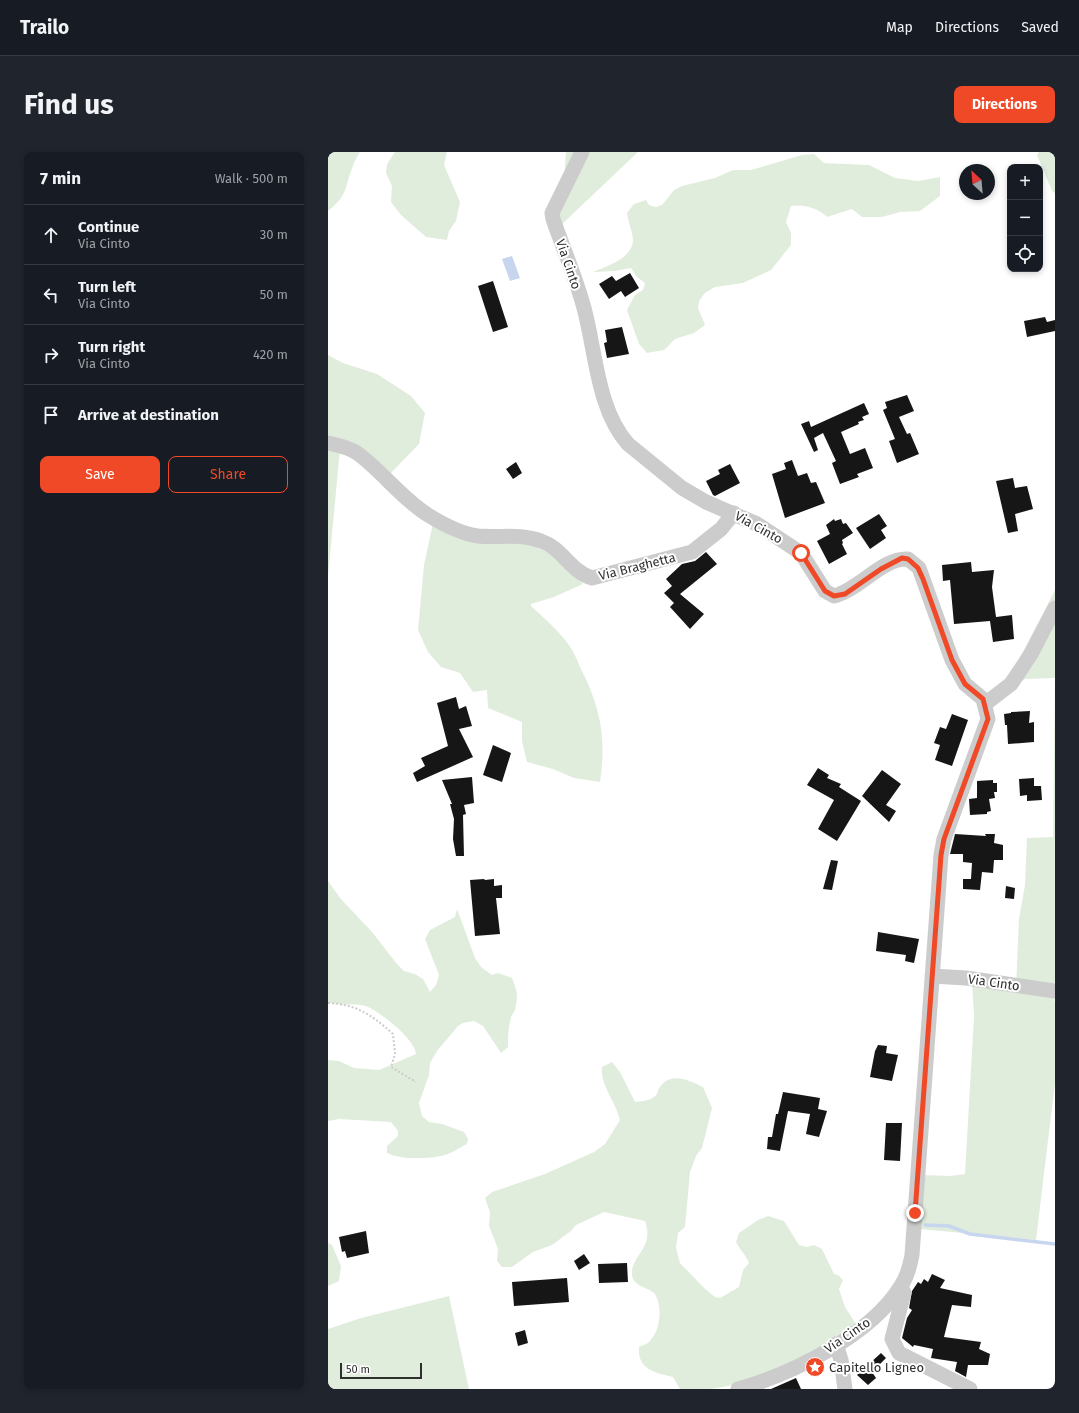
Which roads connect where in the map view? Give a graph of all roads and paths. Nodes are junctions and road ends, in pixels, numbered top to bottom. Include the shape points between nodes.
1 (582, 152) edge
2 (328, 443) edge
3 (734, 513) junction
4 (1055, 608) edge
5 (985, 704) junction
6 (932, 976) junction
7 (1055, 990) edge
8 (328, 1003) edge
9 (416, 1082) dead end
10 (901, 1286) junction
11 (836, 1344) junction
12 (738, 1389) edge
13 (845, 1389) edge
14 (970, 1389) edge

1 - 3 street, Via Cinto via 552,213 584,308 610,416 620,436 628,444 682,488 706,502
2 - 3 street, Via Braghetta via 356,452 406,499 428,515 477,536 526,536 542,541 554,547 582,575 592,578 692,552 721,529
3 - 5 street, Via Cinto via 757,524 801,553 825,591 834,596 845,594 902,558 908,559 918,568 923,579 952,660 965,684 983,699
4 - 5 street via 1031,654 1011,684
5 - 6 street, Via Cinto via 988,719 984,734 944,839
6 - 7 street, Via Cinto
6 - 10 street, Via Cinto via 912,1255
8 - 9 path via 346,1004 374,1017 393,1034 395,1054 391,1067
10 - 11 street, Via Cinto via 872,1320
10 - 14 street via 904,1294 892,1339 899,1353
11 - 12 street, Via Cinto via 779,1375
11 - 13 street

